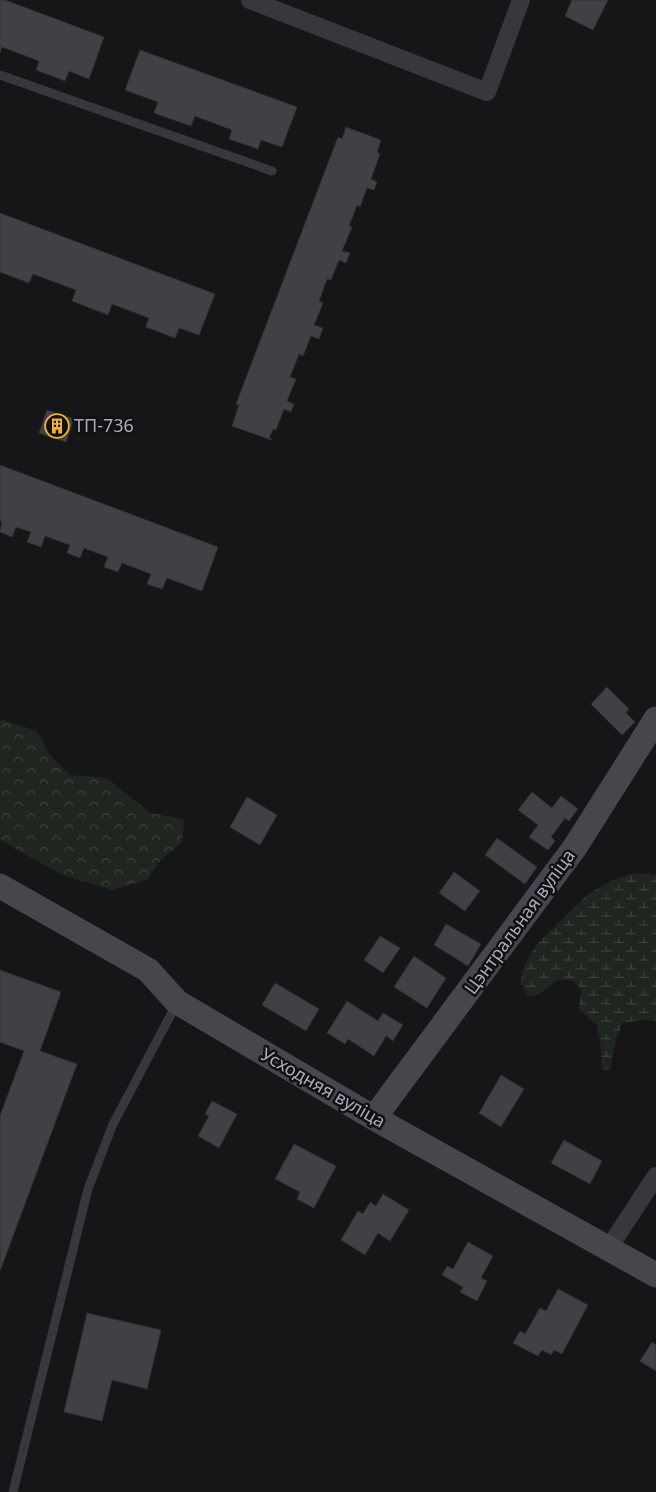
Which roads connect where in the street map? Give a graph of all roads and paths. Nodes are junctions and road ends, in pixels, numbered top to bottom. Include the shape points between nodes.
1 (250, 0) edge
2 (521, 0) edge
3 (0, 75) edge
4 (272, 171) dead end
5 (656, 719) edge
6 (0, 886) edge
7 (177, 1002) junction
8 (374, 1118) junction
9 (656, 1176) edge
10 (608, 1249) junction
11 (656, 1275) edge
12 (13, 1492) edge

1 - 2 street via 487,92
3 - 4 lane
5 - 8 street, Цэнтральная вуліца via 575,847
6 - 7 street, Усходняя вуліца via 148,970
7 - 8 street, Усходняя вуліца
7 - 12 lane via 113,1124 88,1189
8 - 10 street, Усходняя вуліца
9 - 10 street
10 - 11 street, Усходняя вуліца

